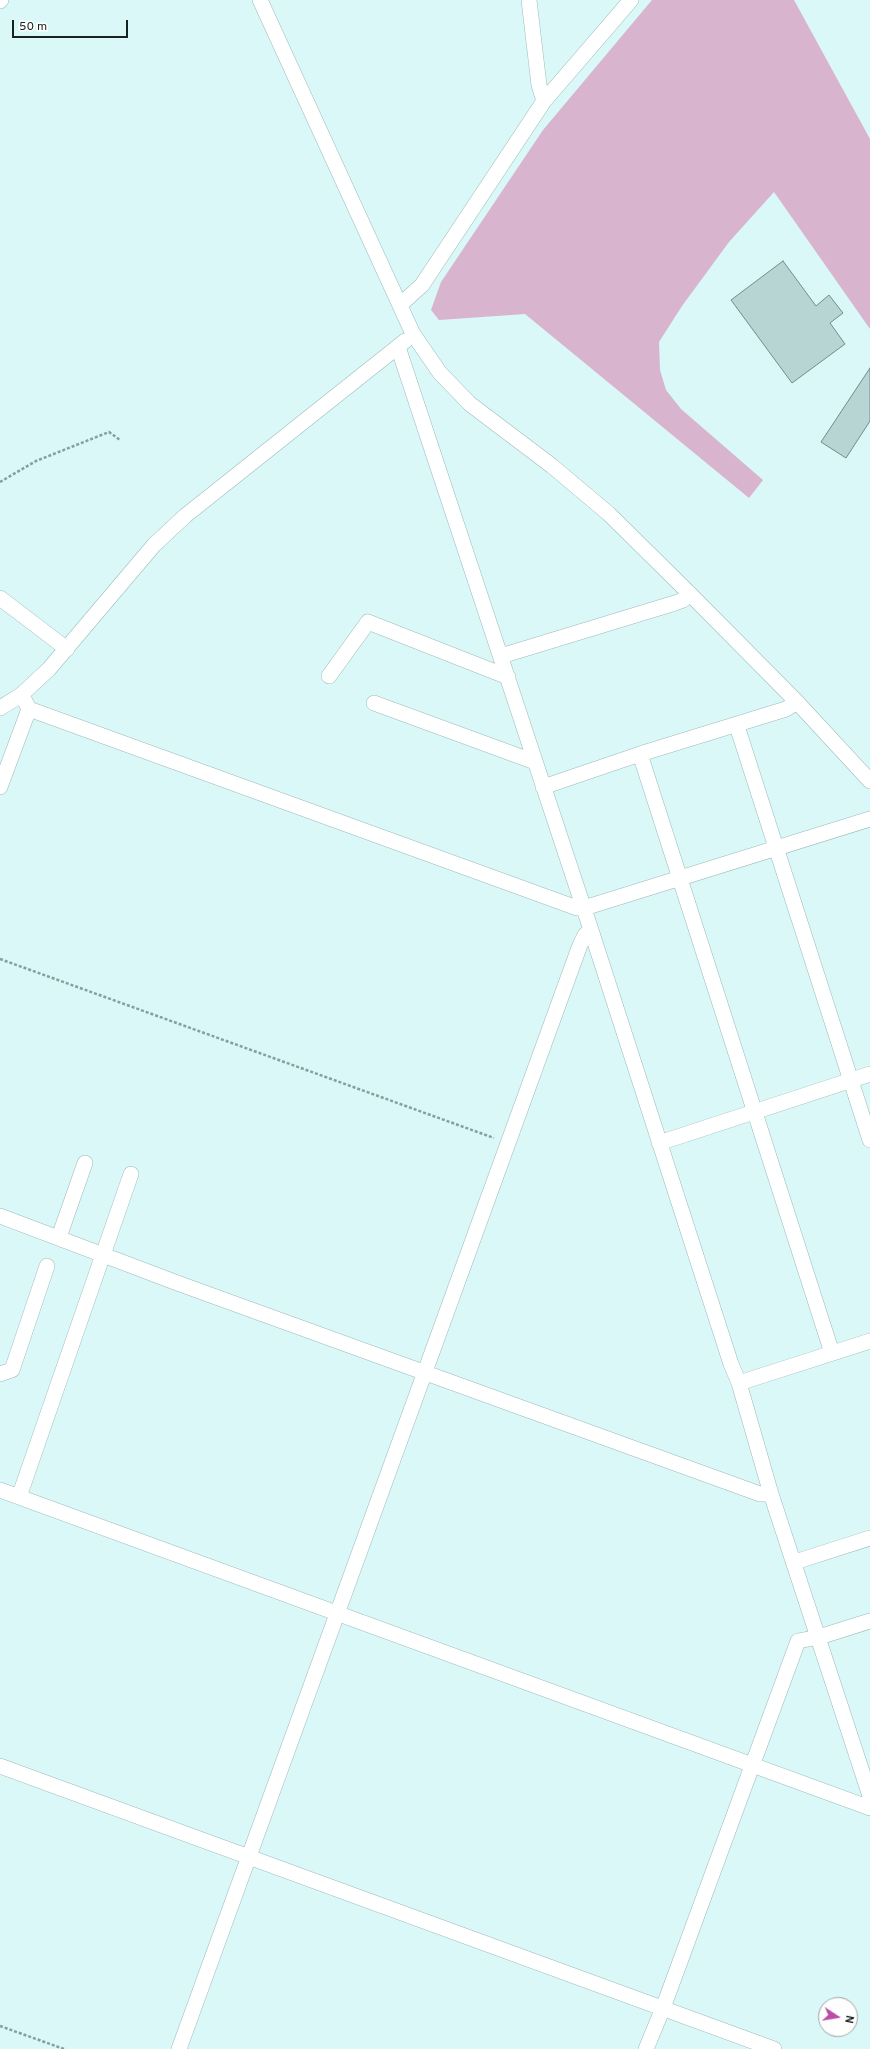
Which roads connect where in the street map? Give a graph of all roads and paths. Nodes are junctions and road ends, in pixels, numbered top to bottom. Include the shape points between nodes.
1 (260, 0) edge
2 (529, 0) edge
3 (631, 0) edge
4 (544, 101) junction
5 (400, 304) junction
6 (413, 334) junction
7 (398, 347) junction
8 (120, 440) dead end
9 (0, 482) edge
10 (689, 593) junction
11 (0, 598) edge
12 (67, 648) junction
13 (501, 656) junction
14 (329, 676) dead end
15 (508, 677) junction
16 (21, 695) junction
17 (797, 702) junction
18 (374, 703) dead end
19 (0, 708) edge
20 (29, 709) junction
21 (737, 726) junction
22 (640, 754) junction
23 (535, 762) junction
24 (870, 781) edge
25 (0, 787) edge
26 (543, 787) junction
27 (870, 819) edge
28 (777, 848) junction
29 (680, 879) junction
30 (584, 908) junction
31 (592, 930) junction
32 (0, 959) edge
33 (870, 1074) edge
34 (850, 1081) junction
35 (754, 1112) junction
36 (870, 1140) edge
37 (508, 1142) junction
38 (659, 1143) junction
39 (85, 1163) dead end
40 (131, 1174) dead end
41 (0, 1216) edge
42 (59, 1238) junction
43 (104, 1254) junction
44 (47, 1266) dead end
45 (870, 1342) edge
46 (832, 1353) junction
47 (425, 1371) junction
48 (0, 1374) edge
49 (739, 1383) junction
50 (0, 1490) edge
51 (771, 1494) junction
52 (19, 1497) junction
53 (870, 1538) edge
54 (794, 1562) junction
55 (337, 1614) junction
56 (870, 1621) edge
57 (819, 1637) junction
58 (752, 1764) junction
59 (0, 1766) edge
60 (870, 1793) edge
61 (870, 1808) edge
62 (250, 1857) junction
63 (663, 2008) junction
64 (0, 2026) edge
65 (64, 2049) edge
66 (178, 2049) edge
67 (646, 2049) edge
68 (774, 2049) edge

1 - 5 street
2 - 4 street via 539,85
3 - 4 street
4 - 5 street via 422,285
5 - 6 street
6 - 7 street
6 - 10 street via 435,367 461,395 609,514
7 - 12 street via 185,516 154,545
7 - 13 street
8 - 9 path via 109,432 36,461
10 - 13 street via 683,600 675,603
10 - 17 street
11 - 12 street
12 - 16 street via 38,682
13 - 15 street
14 - 15 street via 368,622
15 - 23 street
16 - 19 street
16 - 20 street
17 - 21 street via 786,709
17 - 24 street
18 - 23 street
20 - 25 street
20 - 30 street via 577,908
21 - 22 street
21 - 28 street
22 - 26 street
22 - 29 street
23 - 26 street
26 - 30 street
27 - 28 street
28 - 29 street
28 - 34 street
29 - 30 street
29 - 35 street
30 - 31 street
31 - 37 street via 585,935 580,945
31 - 38 street
32 - 37 path
33 - 34 street
34 - 35 street
34 - 36 street
35 - 38 street
35 - 46 street
37 - 47 street
38 - 49 street
39 - 42 street
40 - 43 street via 104,1247
41 - 42 street
42 - 43 street
43 - 47 street via 180,1284
43 - 52 street
44 - 48 street via 12,1370
45 - 46 street
46 - 49 street
47 - 51 street via 760,1494
47 - 55 street
49 - 51 street
50 - 52 street
51 - 54 street
52 - 55 street
53 - 54 street
54 - 57 street
55 - 58 street
55 - 62 street
56 - 57 street
57 - 58 street via 798,1641
57 - 60 street
58 - 61 street
58 - 63 street
59 - 62 street
62 - 63 street
62 - 66 street
63 - 67 street
63 - 68 street
64 - 65 path

